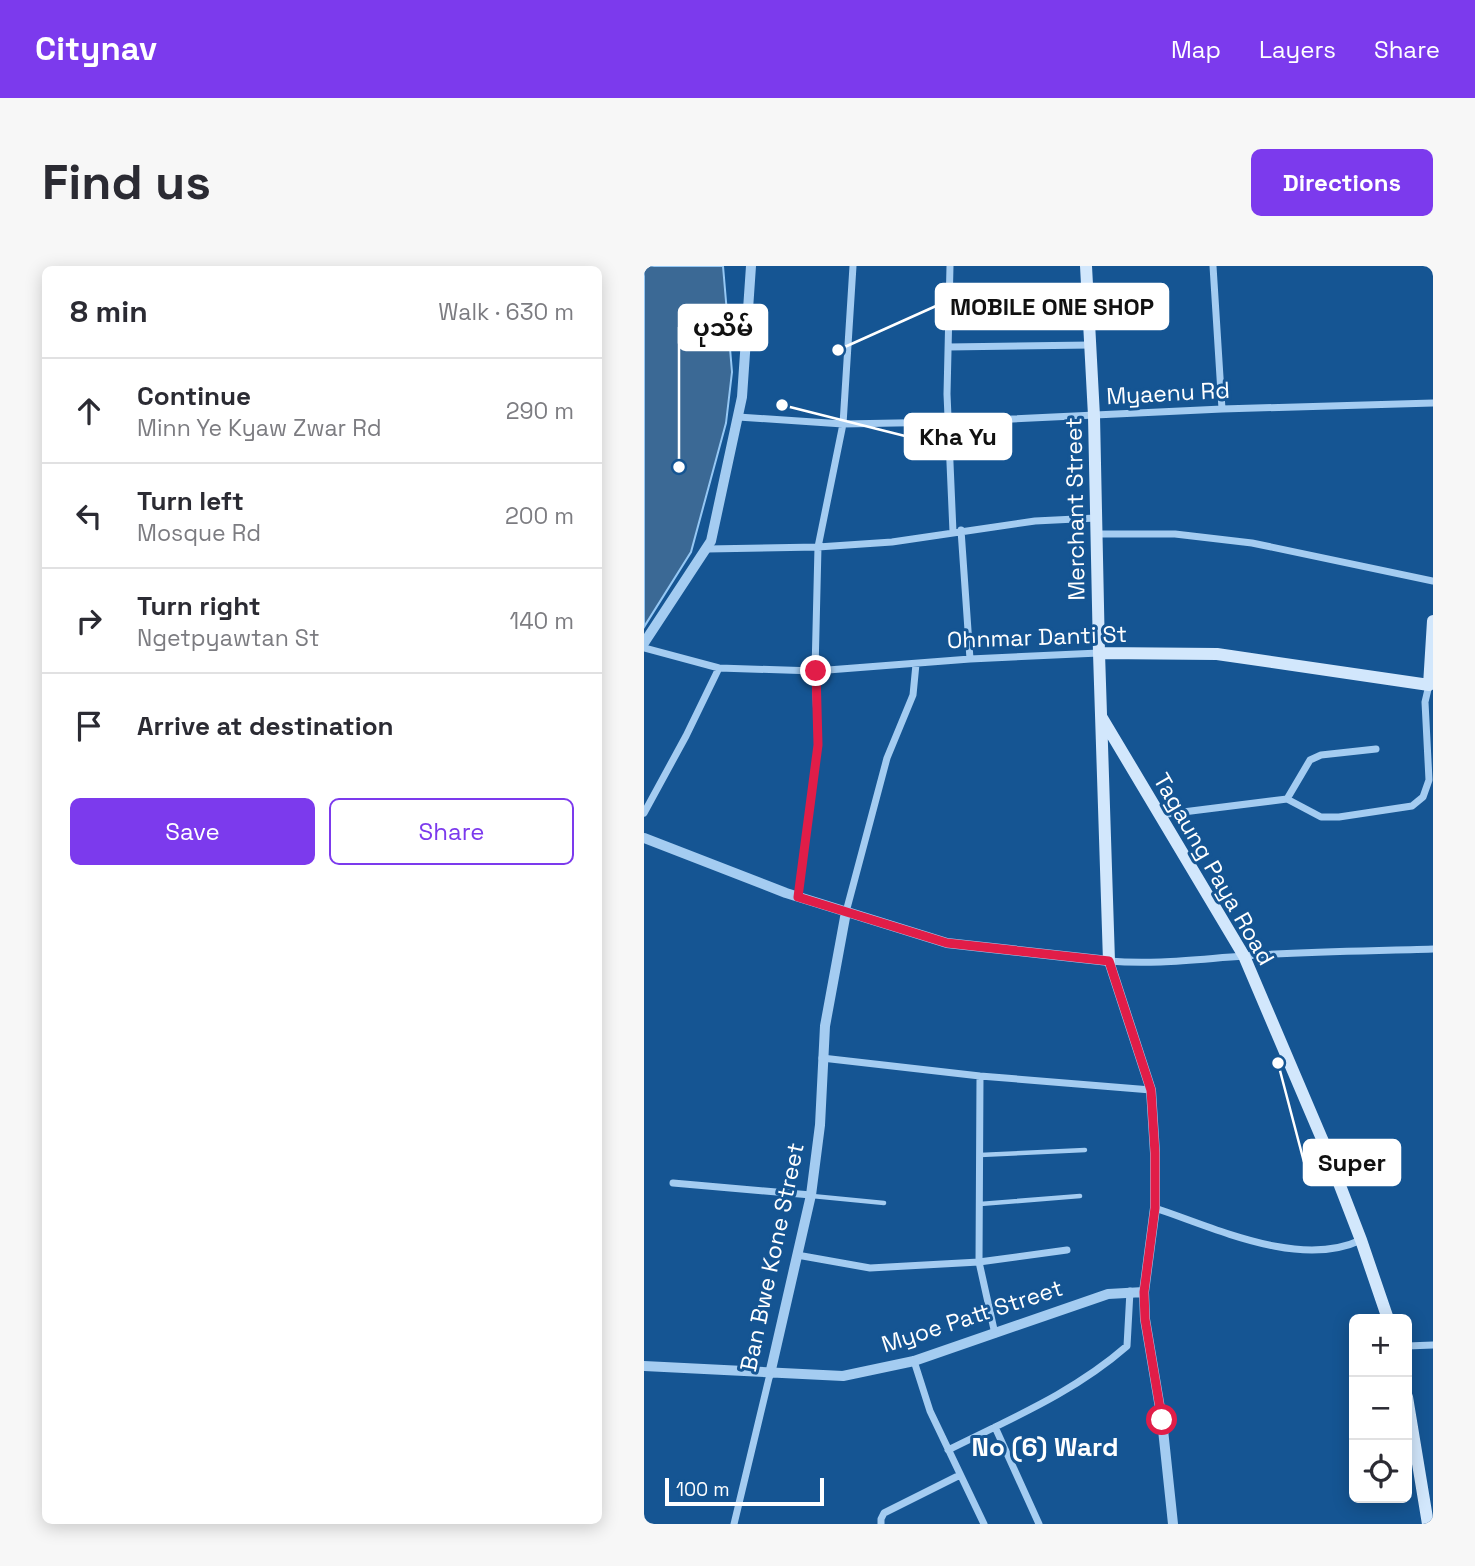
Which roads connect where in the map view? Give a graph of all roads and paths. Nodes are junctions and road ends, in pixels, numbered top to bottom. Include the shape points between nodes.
1 (751, 266) edge
2 (853, 266) edge
3 (950, 266) edge
4 (1086, 266) edge
5 (1213, 266) edge
6 (1090, 345) junction
7 (948, 347) junction
8 (1433, 403) edge
9 (1222, 409) junction
10 (1094, 416) junction
11 (737, 417) junction
12 (948, 422) junction
13 (843, 424) junction
14 (1096, 518) junction
15 (957, 531) junction
16 (1096, 534) junction
17 (818, 547) junction
18 (707, 549) junction
19 (1433, 581) edge
20 (1433, 621) edge
21 (644, 645) edge
22 (1099, 653) junction
23 (970, 659) junction
24 (916, 664) junction
25 (719, 668) junction
26 (816, 671) junction
27 (1431, 686) edge
28 (1101, 716) junction
29 (1376, 749) dead end
30 (1287, 799) junction
31 (644, 813) edge
32 (1158, 816) junction
33 (644, 838) edge
34 (798, 897) junction
35 (846, 912) junction
36 (1433, 949) edge
37 (1244, 956) junction
38 (1109, 961) junction
39 (822, 1058) junction
40 (979, 1076) junction
41 (1151, 1090) junction
42 (1085, 1150) dead end
43 (980, 1155) junction
44 (673, 1183) dead end
45 (811, 1195) junction
46 (1080, 1196) dead end
47 (884, 1203) dead end
48 (980, 1204) junction
49 (1155, 1208) junction
50 (1361, 1240) junction
51 (1067, 1250) dead end
52 (797, 1255) junction
53 (979, 1262) junction
54 (1130, 1291) junction
55 (1144, 1292) junction
56 (1386, 1314) edge
57 (995, 1334) junction
58 (1433, 1345) edge
59 (1412, 1346) edge
60 (914, 1361) junction
61 (644, 1366) edge
62 (770, 1374) junction
63 (995, 1427) junction
64 (1412, 1428) edge
65 (948, 1450) junction
66 (960, 1475) junction
67 (734, 1524) edge
68 (881, 1524) edge
69 (984, 1524) edge
70 (1038, 1524) edge
71 (1173, 1524) edge
72 (1428, 1524) edge

1 - 11 street
2 - 13 street
3 - 7 street
4 - 6 main road, Merchant Street
5 - 9 street
6 - 7 street
6 - 10 main road, Merchant Street
7 - 12 street
8 - 9 street, Myaenu Rd
9 - 10 street, Myaenu Rd
10 - 12 street, Myaenu Rd
10 - 14 main road, Merchant Street
11 - 13 street, Myaenu Rd
11 - 18 street
12 - 13 street, Myaenu Rd
12 - 15 street
13 - 17 street
14 - 15 street
14 - 16 main road, Merchant Street
15 - 17 street
15 - 23 street
16 - 19 street via 1175,534 1252,543
16 - 22 main road, Merchant Street
17 - 18 street
17 - 26 street
18 - 21 street
20 - 27 main road
21 - 25 street, Ohnmar Danti St
22 - 23 street, Ohnmar Danti St
22 - 27 main road, Ohnmar Danti St via 1217,654
22 - 28 main road, Merchant Street
23 - 24 street, Ohnmar Danti St
24 - 26 street, Ohnmar Danti St
24 - 35 street via 913,695 887,758
25 - 26 street, Ohnmar Danti St
25 - 31 street
26 - 34 street via 818,745
27 - 30 street via 1425,702 1429,780 1423,797 1412,806 1321,817
28 - 32 main road, Tagaung Paya Road
28 - 38 main road, Merchant Street
29 - 30 street via 1310,760
30 - 32 street
32 - 37 main road, Tagaung Paya Road
33 - 34 street
34 - 35 street
35 - 38 street via 947,943
35 - 39 street, Ban Bwe Kone Street
36 - 37 street
37 - 38 street
37 - 50 main road, Tagaung Paya Road
38 - 41 street
39 - 40 street
39 - 45 street, Ban Bwe Kone Street
40 - 41 street
40 - 43 street
41 - 49 street
42 - 43 lane
43 - 48 street
44 - 45 street
45 - 47 lane
45 - 52 street, Ban Bwe Kone Street
46 - 48 lane
48 - 53 street
49 - 50 street via 1269,1245 1318,1252
49 - 55 street
50 - 56 main road, Tagaung Paya Road
51 - 53 street
52 - 53 street via 870,1268
52 - 62 street, Ban Bwe Kone Street
53 - 57 street
54 - 55 street, Myoe Patt Street
54 - 57 street, Myoe Patt Street via 1108,1294
54 - 63 street via 1127,1346 1062,1394
55 - 71 street
57 - 60 street, Myoe Patt Street
58 - 59 street
60 - 62 street, Myoe Patt Street via 843,1376
60 - 65 street
61 - 62 street, Myoe Patt Street
62 - 67 street, Ban Bwe Kone Street
63 - 65 street
63 - 70 street
64 - 72 main road
65 - 66 street
66 - 68 street via 884,1513
66 - 69 street

